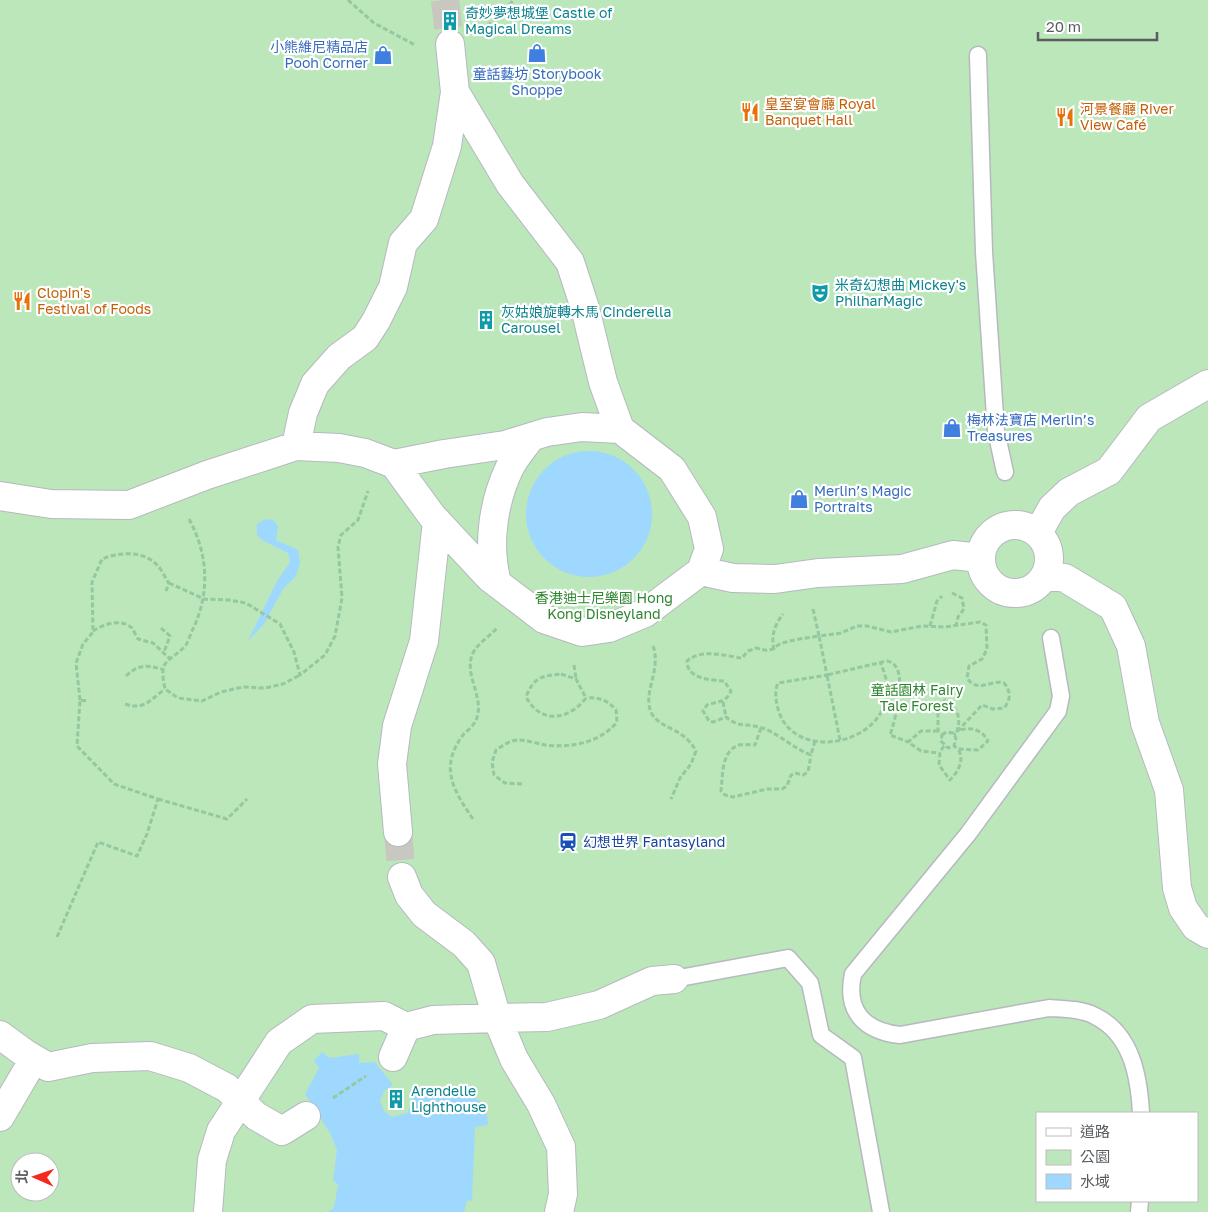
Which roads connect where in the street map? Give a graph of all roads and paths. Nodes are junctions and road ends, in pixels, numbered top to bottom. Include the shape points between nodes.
1 (348, 0) edge
2 (450, 49) joint
3 (978, 55) dead end
4 (455, 92) junction
5 (1208, 384) edge
6 (620, 429) junction
7 (531, 437) junction
8 (296, 446) junction
9 (365, 454) junction
10 (394, 464) junction
11 (1005, 472) dead end
12 (173, 488) junction
13 (0, 496) edge
14 (437, 521) junction
15 (1038, 533) junction
16 (980, 558) junction
17 (702, 571) junction
18 (1045, 575) junction
19 (169, 583) junction
20 (497, 583) junction
21 (166, 591) dead end
22 (204, 599) junction
23 (520, 601) junction
24 (812, 601) dead end
25 (634, 618) junction
26 (930, 626) junction
27 (956, 626) junction
28 (161, 628) dead end
29 (93, 632) junction
30 (819, 636) junction
31 (1052, 638) dead end
32 (164, 652) junction
33 (169, 658) junction
34 (880, 662) junction
35 (162, 669) junction
36 (300, 675) junction
37 (827, 675) junction
38 (126, 676) dead end
39 (165, 689) junction
40 (586, 698) junction
41 (80, 700) junction
42 (88, 701) dead end
43 (723, 702) junction
44 (125, 704) dead end
45 (726, 717) junction
46 (761, 728) junction
47 (938, 731) junction
48 (958, 731) junction
49 (942, 735) junction
50 (954, 735) junction
51 (840, 740) junction
52 (815, 741) junction
53 (908, 742) junction
54 (944, 746) junction
55 (954, 746) junction
56 (958, 749) junction
57 (940, 752) junction
58 (811, 755) junction
59 (522, 784) dead end
60 (158, 799) junction
61 (247, 799) dead end
62 (671, 799) dead end
63 (473, 819) dead end
64 (398, 832) tunnel mouth
65 (402, 877) tunnel mouth
66 (1208, 934) edge
67 (57, 937) dead end
68 (674, 979) joint
69 (496, 1018) junction
70 (406, 1027) junction
71 (0, 1035) edge
72 (393, 1058) joint
73 (34, 1059) junction
74 (239, 1100) junction
75 (1140, 1112) edge
76 (306, 1116) joint
77 (0, 1117) edge
78 (208, 1212) edge
79 (559, 1212) edge
80 (881, 1212) edge

1 - 2 path via 374,23 431,55
2 - 4 street
3 - 11 lane via 984,252 996,431
4 - 6 street via 510,184 570,262 603,382
4 - 8 street via 448,146 424,220 403,243 393,288 373,327 365,338 339,356 315,384 303,413
5 - 15 street via 1148,418 1108,472 1069,492 1052,508
6 - 7 street via 582,427
6 - 17 street via 672,469 702,517 709,549
7 - 10 street via 505,445
7 - 20 street via 509,468 498,498 491,562
8 - 9 street via 339,448
8 - 12 street
9 - 10 street
9 - 36 path via 369,476 367,499 358,520 341,535 338,547 342,598 335,636 325,654
10 - 14 street
12 - 13 street via 129,505 51,504
12 - 22 path via 192,524 204,558
14 - 20 street
14 - 64 street via 424,642 397,726 392,764
15 - 16 street via 1023,525 1006,525 988,536
15 - 18 street via 1048,553
16 - 17 street via 953,555 902,570 818,573 776,579 733,578
16 - 18 street via 986,579 1006,592 1017,594 1028,590
17 - 25 street via 646,613
18 - 66 street via 1065,578 1113,607 1131,646 1145,723 1169,790 1178,888 1183,908 1196,926
19 - 21 path
19 - 22 path
19 - 29 path via 158,566 148,558 114,554 102,559 92,582
20 - 23 street
22 - 33 path via 186,644
22 - 36 path via 246,604 280,624 294,652
23 - 25 street via 544,619 582,632 609,628
23 - 63 path via 473,652 470,664 478,718 456,747 449,773
24 - 30 path
25 - 62 path via 651,640 657,658 648,699 652,714 689,739 696,751
26 - 27 path
26 - 27 path via 937,601 944,594 954,593 962,598 964,609
26 - 30 path via 891,632 857,626 841,633
27 - 48 path via 980,622 986,625 987,649 982,659 969,666 967,678 982,686 1001,682 1009,694 1004,708 999,710 982,705
28 - 32 path via 170,636
29 - 32 path via 113,622 121,624 132,628 138,639 153,643
29 - 41 path via 83,644 76,663
30 - 37 path
30 - 43 path via 783,642 774,650 756,648 742,658 710,654 690,658 687,666 691,673 724,681 730,686 729,698
31 - 75 lane via 1061,696 1058,711 968,834 853,974 849,992 858,1014 870,1025 885,1033 900,1035 1049,1008 1095,1015 1115,1031 1128,1048 1139,1085
32 - 33 path
33 - 35 path
34 - 37 path
34 - 51 path via 887,692 882,712 868,730
34 - 53 path via 892,662 898,676 900,698 890,735
35 - 38 path via 142,665
35 - 39 path
36 - 39 path via 284,684 265,688 243,687 202,701 178,698
37 - 51 path
37 - 52 path via 784,681 776,687 777,704 784,722 802,737
39 - 44 path via 142,706 135,708
40 - 40 path via 577,709 564,716 547,716 532,708 526,697 531,684 543,676 560,674 576,679
40 - 59 path via 598,697 616,710 617,722 608,732 592,741 568,745 552,746 518,740 496,750 492,762 494,775 506,782
41 - 42 path
41 - 60 path via 77,746 114,784
43 - 45 path
43 - 45 path via 707,705 703,711 709,721
45 - 46 path via 736,725
46 - 58 path
46 - 58 path via 755,745 741,744 724,758 721,791 724,795 733,797 782,789 787,786 791,775 806,774
47 - 48 path via 937,718 945,700 959,715
47 - 49 path
47 - 53 path via 921,731
48 - 50 path
48 - 56 path via 974,728 988,741 978,750
49 - 50 path via 946,732
49 - 54 path
50 - 55 path
51 - 52 path
52 - 58 path
53 - 57 path via 921,751
54 - 55 path
54 - 57 path
55 - 56 path
56 - 57 path via 960,763 950,780 938,765
60 - 61 path via 228,819
60 - 67 path via 137,856 98,842
65 - 69 street via 424,914 464,944 481,963
68 - 69 street via 652,982 599,1005 547,1017
68 - 80 lane via 788,958 810,983 821,1034 853,1058
69 - 70 street via 433,1020
69 - 79 street via 561,1147 563,1194
70 - 72 street
70 - 74 street via 384,1016 312,1018 280,1042
71 - 73 street
72 - 76 path
73 - 74 street via 48,1067 92,1058 150,1056 188,1068 227,1088
73 - 77 street
74 - 76 street via 256,1116 282,1131
74 - 78 street via 220,1131 212,1160

